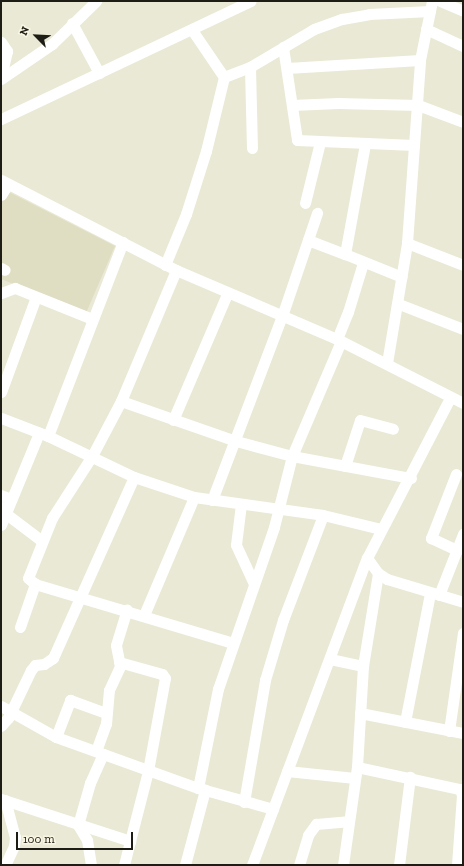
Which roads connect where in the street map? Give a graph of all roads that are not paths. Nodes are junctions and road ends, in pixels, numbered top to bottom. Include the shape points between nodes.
1 (96, 1) edge
2 (252, 1) edge
3 (440, 1) edge
4 (431, 6) edge
5 (463, 11) edge
6 (72, 24) junction
7 (426, 29) junction
8 (192, 30) junction
9 (1, 42) edge
10 (463, 46) edge
11 (283, 47) junction
12 (420, 60) junction
13 (250, 67) junction
14 (287, 68) junction
15 (99, 73) junction
16 (1, 76) edge
17 (224, 77) junction
18 (1, 79) edge
19 (292, 105) junction
20 (418, 105) junction
21 (1, 119) edge
22 (463, 122) edge
23 (320, 142) junction
24 (365, 144) junction
25 (414, 146) junction
26 (252, 148) dead end
27 (5, 182) edge
28 (1, 195) edge
29 (305, 202) dead end
30 (317, 213) dead end
31 (308, 240) junction
32 (123, 242) junction
33 (407, 243) junction
34 (345, 254) junction
35 (364, 263) junction
36 (165, 265) junction
37 (463, 265) edge
38 (176, 270) junction
39 (402, 277) junction
40 (1, 293) edge
41 (227, 294) junction
42 (36, 297) junction
43 (399, 304) junction
44 (282, 316) junction
45 (92, 319) junction
46 (463, 329) edge
47 (339, 340) junction
48 (387, 363) junction
49 (1, 392) edge
50 (450, 398) junction
51 (121, 401) junction
52 (463, 403) edge
53 (1, 418) edge
54 (173, 420) junction
55 (394, 430) dead end
56 (43, 434) junction
57 (236, 441) junction
58 (92, 456) junction
59 (292, 456) junction
60 (345, 466) junction
61 (456, 474) dead end
62 (134, 477) junction
63 (411, 478) junction
64 (6, 497) edge
65 (194, 497) junction
66 (212, 500) junction
67 (241, 504) junction
68 (3, 509) edge
69 (277, 509) junction
70 (323, 515) junction
71 (1, 525) edge
72 (381, 529) junction
73 (463, 534) edge
74 (42, 541) junction
75 (457, 550) junction
76 (367, 558) junction
77 (378, 573) junction
78 (35, 584) junction
79 (254, 584) junction
80 (435, 594) junction
81 (81, 598) junction
82 (463, 602) edge
83 (127, 610) junction
84 (144, 615) junction
85 (20, 627) dead end
86 (463, 633) edge
87 (233, 643) junction
88 (330, 659) junction
89 (119, 662) junction
90 (363, 666) junction
91 (5, 709) edge
92 (105, 713) junction
93 (360, 713) junction
94 (405, 722) junction
95 (1, 726) edge
96 (449, 731) junction
97 (463, 733) edge
98 (56, 737) junction
99 (100, 753) junction
100 (357, 767) junction
101 (148, 771) junction
102 (287, 771) junction
103 (410, 777) junction
104 (355, 778) junction
105 (201, 789) junction
106 (3, 799) edge
107 (244, 802) junction
108 (273, 809) junction
109 (348, 821) junction
110 (78, 825) junction
111 (130, 841) junction
112 (5, 865) edge
113 (92, 865) edge
114 (124, 865) edge
115 (185, 865) edge
116 (252, 865) edge
117 (299, 865) edge
118 (344, 865) edge
119 (399, 865) edge
120 (457, 865) edge

1 - 6 street
2 - 8 street
3 - 5 street
4 - 7 street
4 - 11 street via 342,19 314,29
6 - 15 street
6 - 18 street via 52,44
7 - 10 street
7 - 12 street
8 - 15 street
8 - 17 street
9 - 16 street via 7,52
11 - 13 street
11 - 14 street
12 - 14 street
12 - 20 street
13 - 17 street
13 - 26 street
14 - 19 street
15 - 21 street
17 - 36 street via 201,166
19 - 20 street
19 - 23 street via 297,140
20 - 22 street
20 - 25 street
23 - 24 street
23 - 29 street
24 - 25 street
24 - 34 street
25 - 33 street
27 - 28 street
27 - 32 street
30 - 31 street
31 - 34 street
31 - 44 street
32 - 36 street
32 - 45 street
33 - 37 street
33 - 39 street
34 - 35 street
35 - 39 street
35 - 47 street
36 - 38 street
38 - 41 street
38 - 51 street
39 - 43 street
40 - 42 street via 15,288
41 - 44 street
41 - 54 street
42 - 45 street
42 - 49 street
43 - 46 street
43 - 48 street
44 - 47 street
44 - 57 street
45 - 56 street
47 - 48 street
47 - 59 street
48 - 50 street
50 - 52 street
50 - 63 street
51 - 54 street
51 - 58 street
53 - 56 street
54 - 57 street
55 - 60 street via 360,420
56 - 58 street
56 - 64 street
57 - 59 street
57 - 66 street
58 - 62 street
58 - 74 street via 52,518
59 - 60 street
59 - 69 street
60 - 63 street
61 - 75 street via 431,538
62 - 65 street
62 - 81 street
63 - 72 street
64 - 68 street
65 - 66 street
65 - 84 street
66 - 67 street
67 - 69 street
67 - 79 street via 236,545
68 - 71 street
68 - 74 street
69 - 70 street
69 - 79 street via 274,527
70 - 72 street
70 - 107 street via 283,620 265,680
72 - 76 street
73 - 75 street
74 - 78 street via 28,578
75 - 80 street
76 - 77 street
76 - 88 street
77 - 80 street
77 - 90 street
78 - 81 street
78 - 85 street
79 - 87 street via 244,619
80 - 82 street
80 - 94 street
81 - 83 street
81 - 91 street via 53,658 44,664 35,665
83 - 84 street
83 - 89 street via 116,645
84 - 87 street
86 - 96 street
87 - 105 street via 218,689
88 - 90 street
88 - 102 street
89 - 92 street via 119,671 109,690
89 - 101 street via 162,674 165,678
90 - 93 street
91 - 95 street via 8,718
91 - 98 street
92 - 98 street via 70,700
92 - 99 street via 106,726
93 - 94 street
93 - 100 street
94 - 96 street
96 - 97 street
98 - 99 street
99 - 101 street
99 - 110 street
100 - 103 street
100 - 104 street
101 - 105 street
101 - 111 street
102 - 104 street
102 - 108 street
103 - 119 street
103 - 120 street via 460,789 462,795
104 - 109 street
105 - 107 street
105 - 115 street
106 - 110 street
106 - 112 street via 15,837 14,846
107 - 108 street
108 - 116 street
109 - 117 street via 316,824 308,835
109 - 118 street
110 - 111 street
110 - 113 street via 87,840
111 - 114 street

